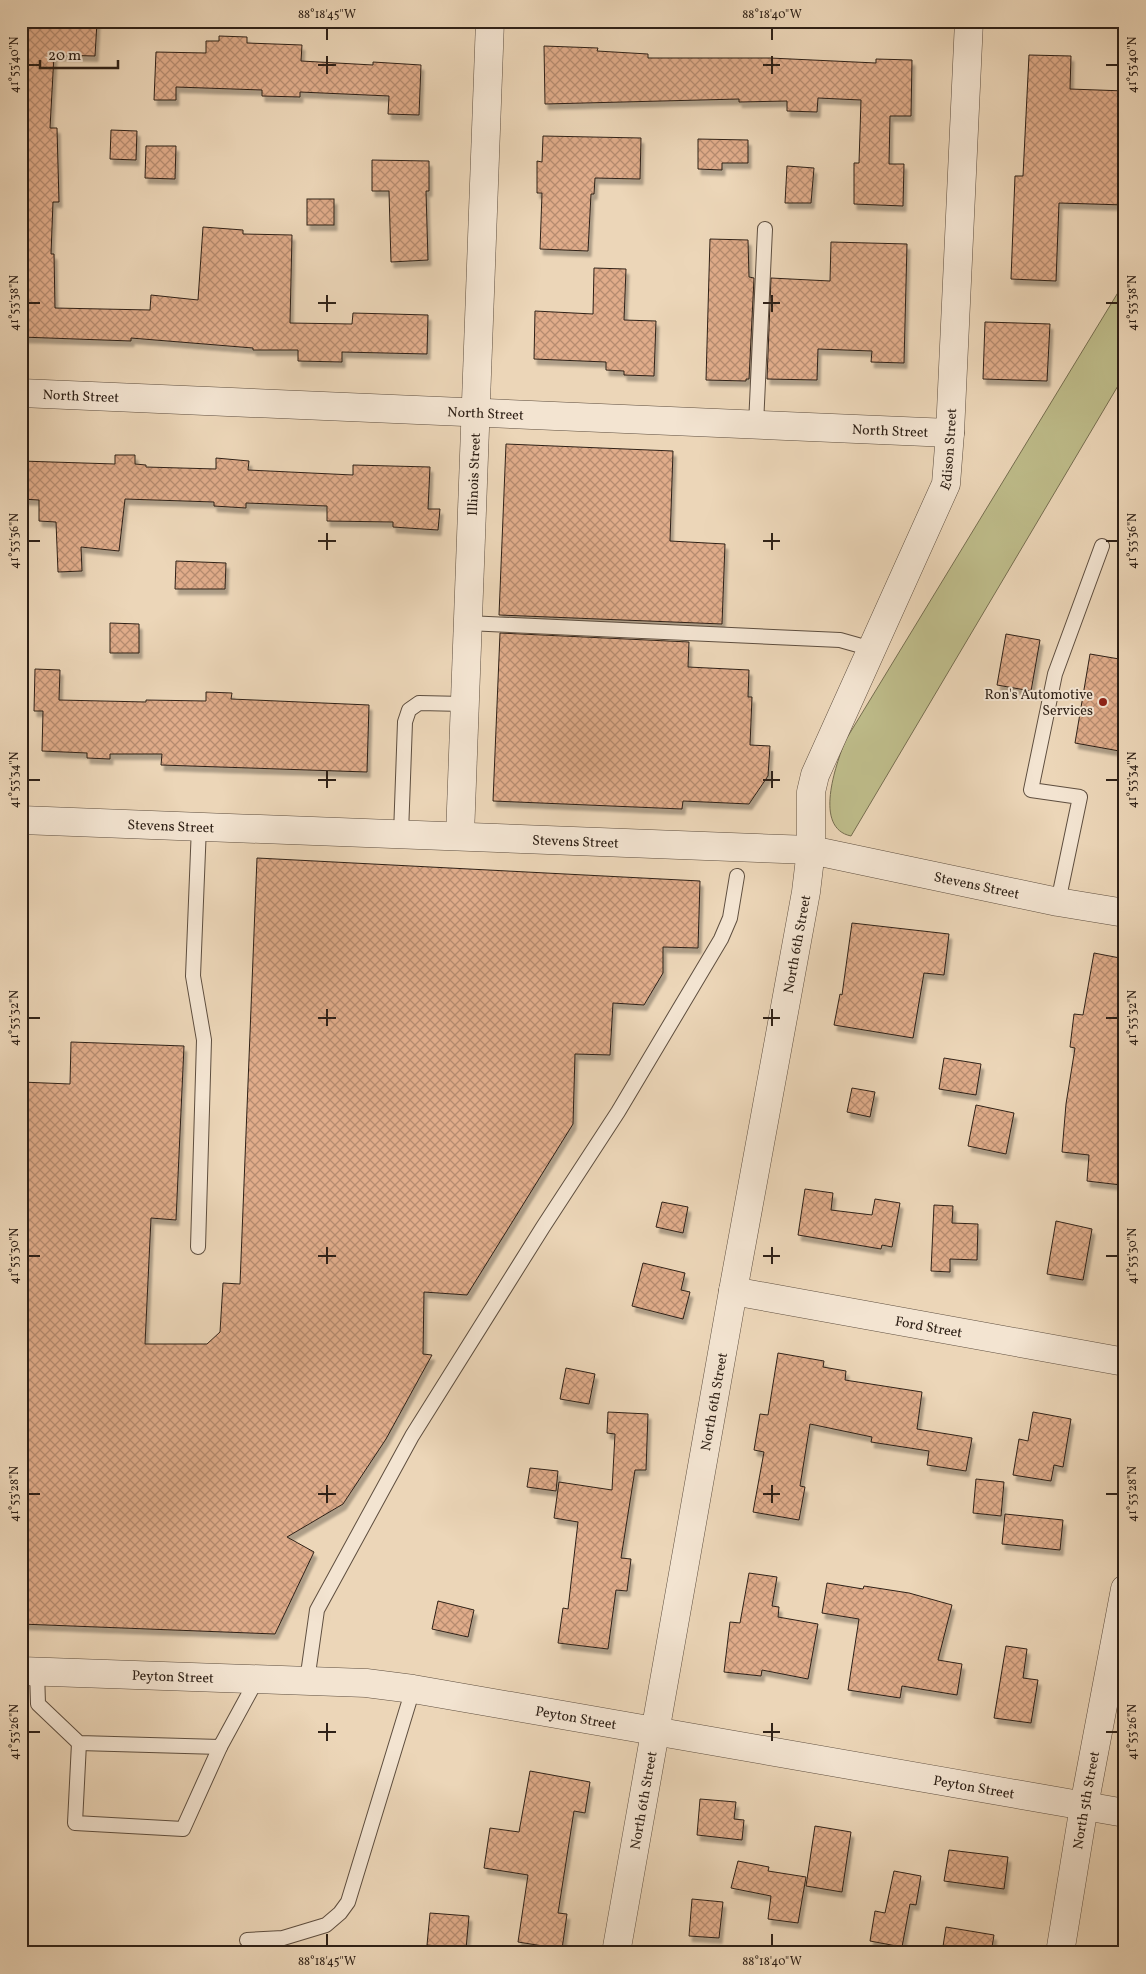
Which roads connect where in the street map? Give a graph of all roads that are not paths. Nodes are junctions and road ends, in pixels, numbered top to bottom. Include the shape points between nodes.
1 (490, 21) edge
2 (969, 21) edge
3 (765, 229) dead end
4 (21, 394) edge
5 (476, 412) junction
6 (756, 426) junction
7 (950, 433) junction
8 (1102, 546) dead end
9 (467, 624) junction
10 (872, 649) junction
11 (464, 704) junction
12 (21, 820) edge
13 (199, 826) junction
14 (401, 834) junction
15 (460, 836) junction
16 (811, 850) junction
17 (736, 876) dead end
18 (1058, 902) junction
19 (1125, 913) edge
20 (198, 1247) dead end
21 (733, 1291) junction
22 (1125, 1362) edge
23 (1125, 1589) edge
24 (29, 1671) edge
25 (257, 1679) junction
26 (307, 1681) junction
27 (413, 1689) junction
28 (655, 1731) junction
29 (79, 1743) junction
30 (220, 1747) junction
31 (1084, 1806) junction
32 (1125, 1813) edge
33 (247, 1940) dead end
34 (616, 1953) edge
35 (1060, 1953) edge

1 - 5 street, Illinois Street
2 - 7 street, Edison Street
3 - 6 lane
4 - 5 street, North Street
5 - 6 street, North Street
5 - 9 street, Illinois Street
6 - 7 street, North Street
7 - 10 street, Edison Street via 946,484
8 - 18 lane via 1054,674 1030,790 1080,797
9 - 10 lane via 821,638
9 - 11 street, Illinois Street
10 - 16 street, Edison Street via 815,775
11 - 14 lane via 418,703 409,710 405,722
11 - 15 street, Illinois Street
12 - 13 street, Stevens Street
13 - 14 street, Stevens Street
13 - 20 lane via 194,976 204,1040
14 - 15 street, Stevens Street
15 - 16 street, Stevens Street
16 - 18 street, Stevens Street
16 - 21 street, North 6th Street
17 - 26 lane via 730,918 721,939 618,1112 412,1436 317,1610
18 - 19 street, Stevens Street
21 - 22 street, Ford Street
21 - 28 street, North 6th Street
23 - 31 street, North 5th Street
24 - 25 street, Peyton Street
24 - 29 lane via 38,1704
25 - 26 street, Peyton Street
25 - 30 lane
26 - 27 street, Peyton Street
27 - 28 street, Peyton Street
27 - 33 lane via 348,1902 340,1914 326,1925 283,1938
28 - 31 street, Peyton Street
28 - 34 street, North 6th Street
29 - 30 lane
29 - 30 lane via 75,1823 182,1829
31 - 32 street, Peyton Street
31 - 35 street, North 5th Street

